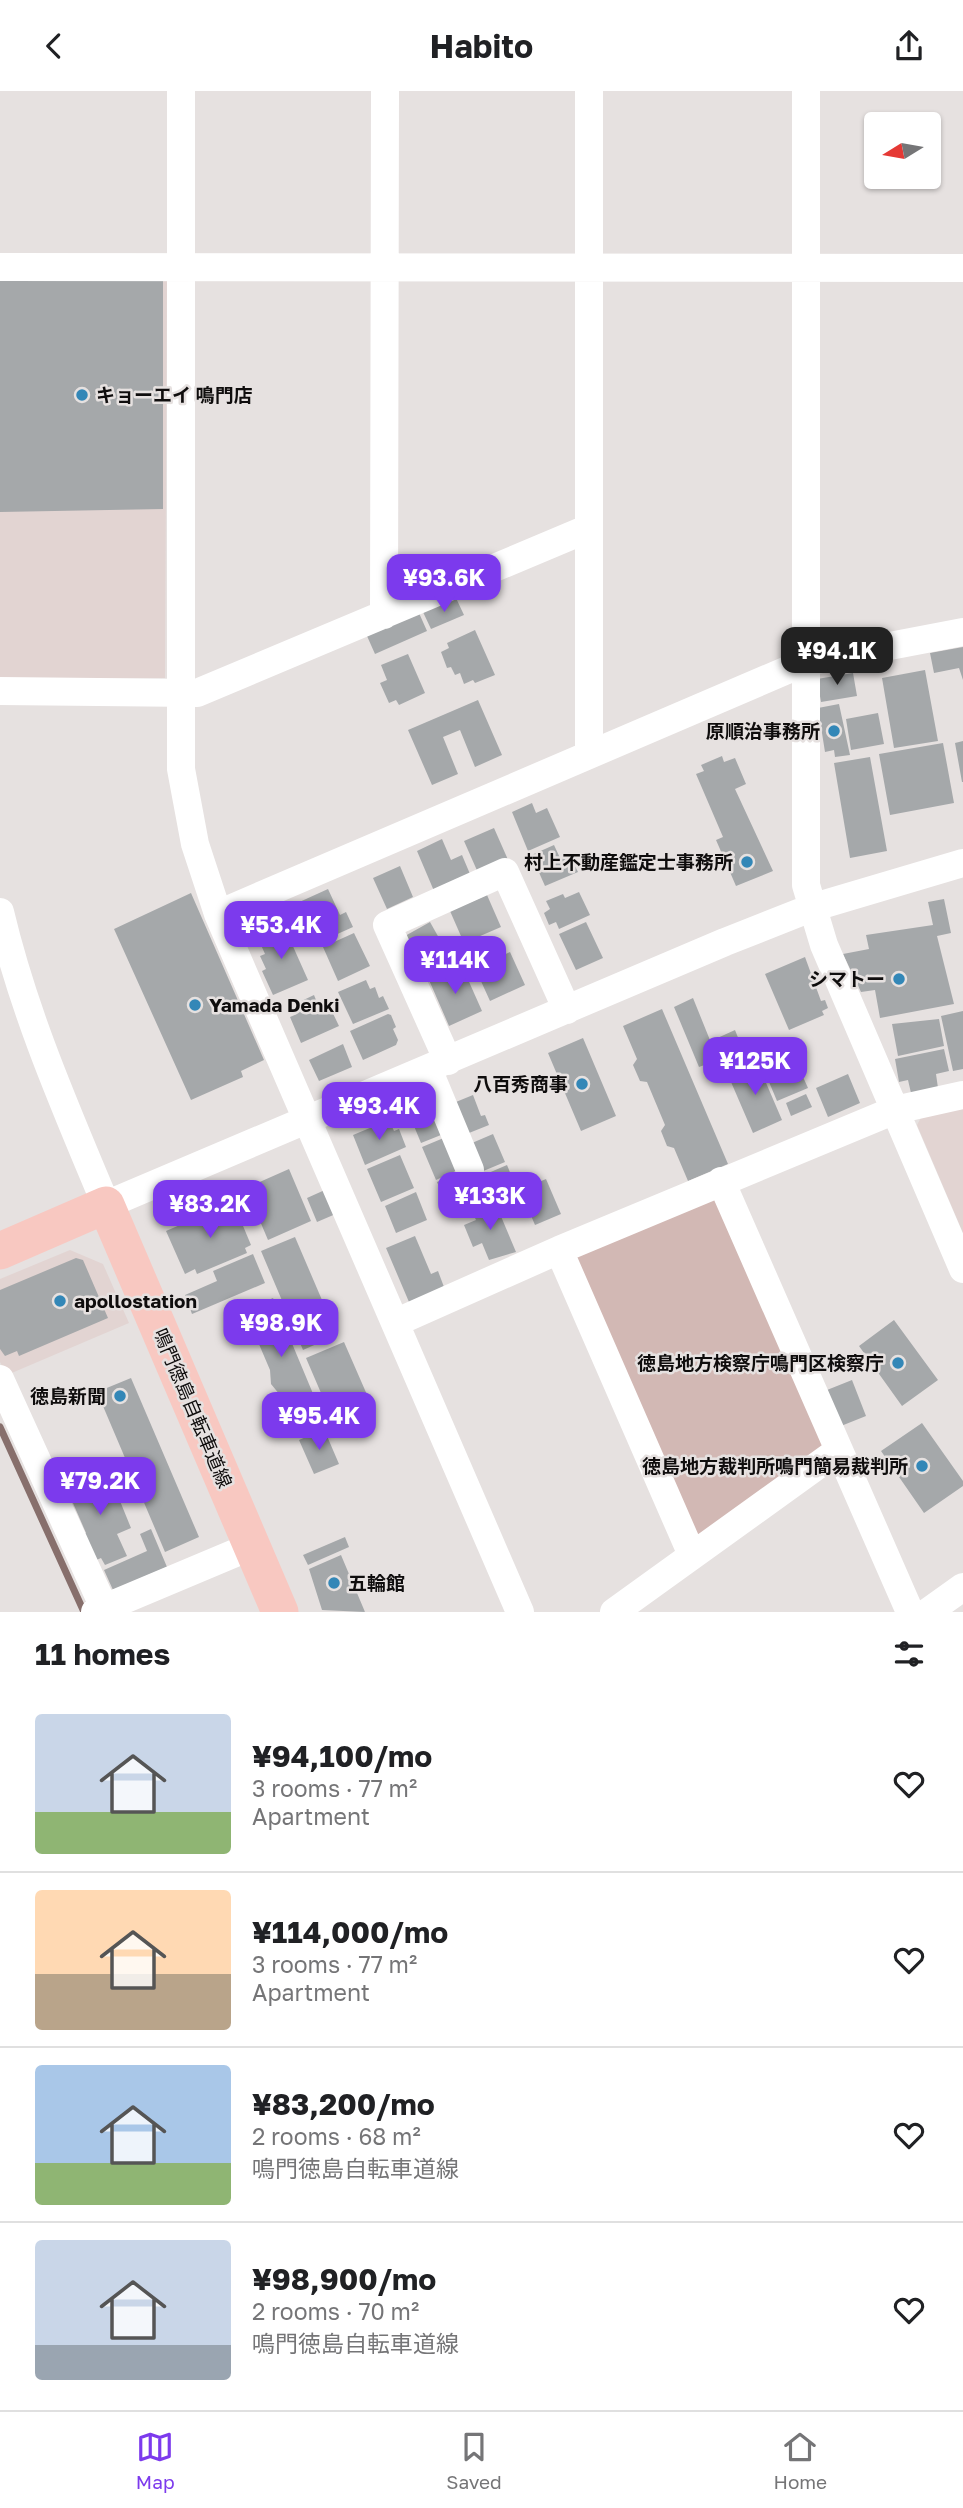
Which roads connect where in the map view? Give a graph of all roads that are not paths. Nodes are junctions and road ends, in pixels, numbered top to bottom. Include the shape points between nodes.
1 (181, 91) edge
2 (385, 91) edge
3 (589, 91) edge
4 (806, 91) edge
5 (180, 265) junction
6 (384, 266) junction
7 (589, 266) junction
8 (0, 267) edge
9 (805, 268) junction
10 (963, 268) edge
11 (587, 529) junction
12 (384, 615) junction
13 (963, 632) edge
14 (806, 662) junction
15 (0, 691) edge
16 (181, 694) junction
17 (589, 754) junction
18 (963, 863) edge
19 (811, 908) junction
20 (0, 912) edge
21 (218, 914) junction
22 (567, 1010) junction
23 (438, 1065) junction
24 (963, 1095) edge
25 (895, 1110) junction
26 (310, 1120) junction
27 (470, 1170) dead end
28 (721, 1181) junction
29 (106, 1205) junction
30 (559, 1250) junction
31 (0, 1251) edge
32 (963, 1269) edge
33 (397, 1322) junction
34 (0, 1379) edge
35 (839, 1450) junction
36 (252, 1546) junction
37 (692, 1555) junction
38 (963, 1587) edge
39 (101, 1610) edge
40 (280, 1612) edge
41 (520, 1612) edge
42 (614, 1612) edge
43 (910, 1612) edge
44 (928, 1612) edge

1 - 5 street
2 - 6 street
3 - 7 street
4 - 9 street
5 - 6 street
5 - 8 street
5 - 16 street
6 - 7 street
6 - 12 street
7 - 9 street
7 - 11 street
9 - 10 street
9 - 14 street
11 - 12 street
11 - 17 street
12 - 16 street via 197,693
13 - 14 street
14 - 17 street
14 - 19 street via 806,885
15 - 16 street
16 - 21 street via 181,769 187,807
17 - 21 street
18 - 19 street
19 - 22 street
19 - 25 street
20 - 29 street via 42,1049
21 - 26 street
22 - 23 street
22 - 23 street via 505,872 387,925
23 - 26 street
23 - 27 street
24 - 25 street
25 - 28 street
25 - 32 street
26 - 29 street
26 - 33 street
28 - 30 street
28 - 35 street
29 - 31 main road
29 - 36 main road, 鳴門徳島自転車道線
30 - 33 street
30 - 37 street
33 - 41 street
34 - 39 street
35 - 37 street
35 - 43 street
36 - 39 street
36 - 40 main road, 鳴門徳島自転車道線
37 - 42 street
38 - 44 street

